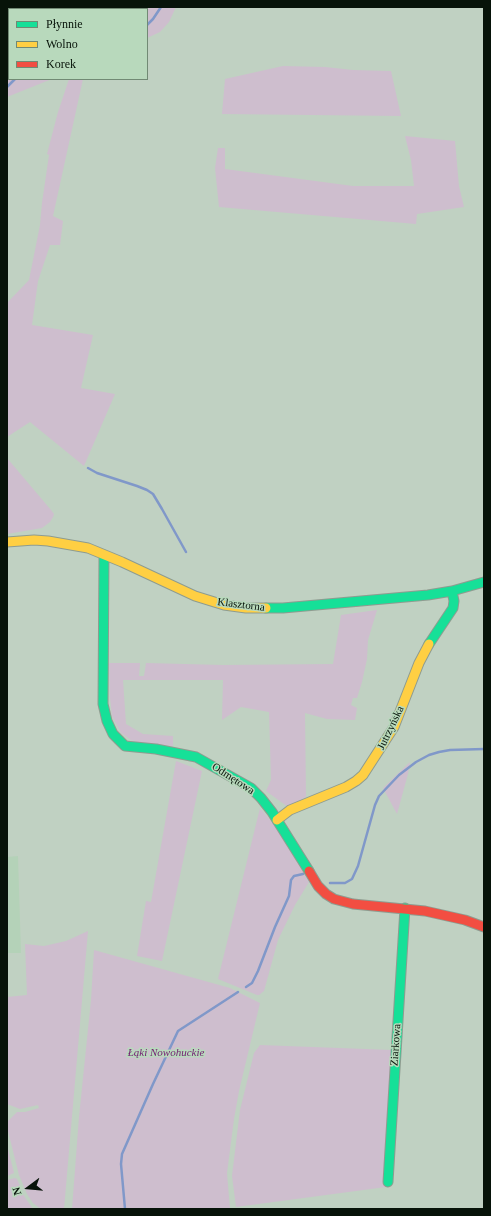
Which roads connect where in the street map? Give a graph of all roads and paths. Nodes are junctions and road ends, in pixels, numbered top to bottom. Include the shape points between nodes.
1 (7, 542) edge
2 (104, 555) junction
3 (484, 582) edge
4 (452, 591) junction
5 (278, 820) junction
6 (405, 908) junction
7 (484, 927) edge
8 (388, 1182) dead end

1 - 2 street, Klasztorna via 34,540 60,543 88,548
2 - 4 street, Klasztorna via 195,596 224,605 246,608 307,607 428,596
2 - 5 street, Odmętowa via 103,694 105,713 113,734 125,746 188,755 210,764 251,788
3 - 4 street, Klasztorna
4 - 5 street, Jutrzyńska via 453,608 419,663 394,727 363,775 346,787 290,810
5 - 6 street, Odmętowa via 315,881 330,897 353,904
6 - 7 street, Odmętowa via 450,916
6 - 8 street, Ziarkowa

